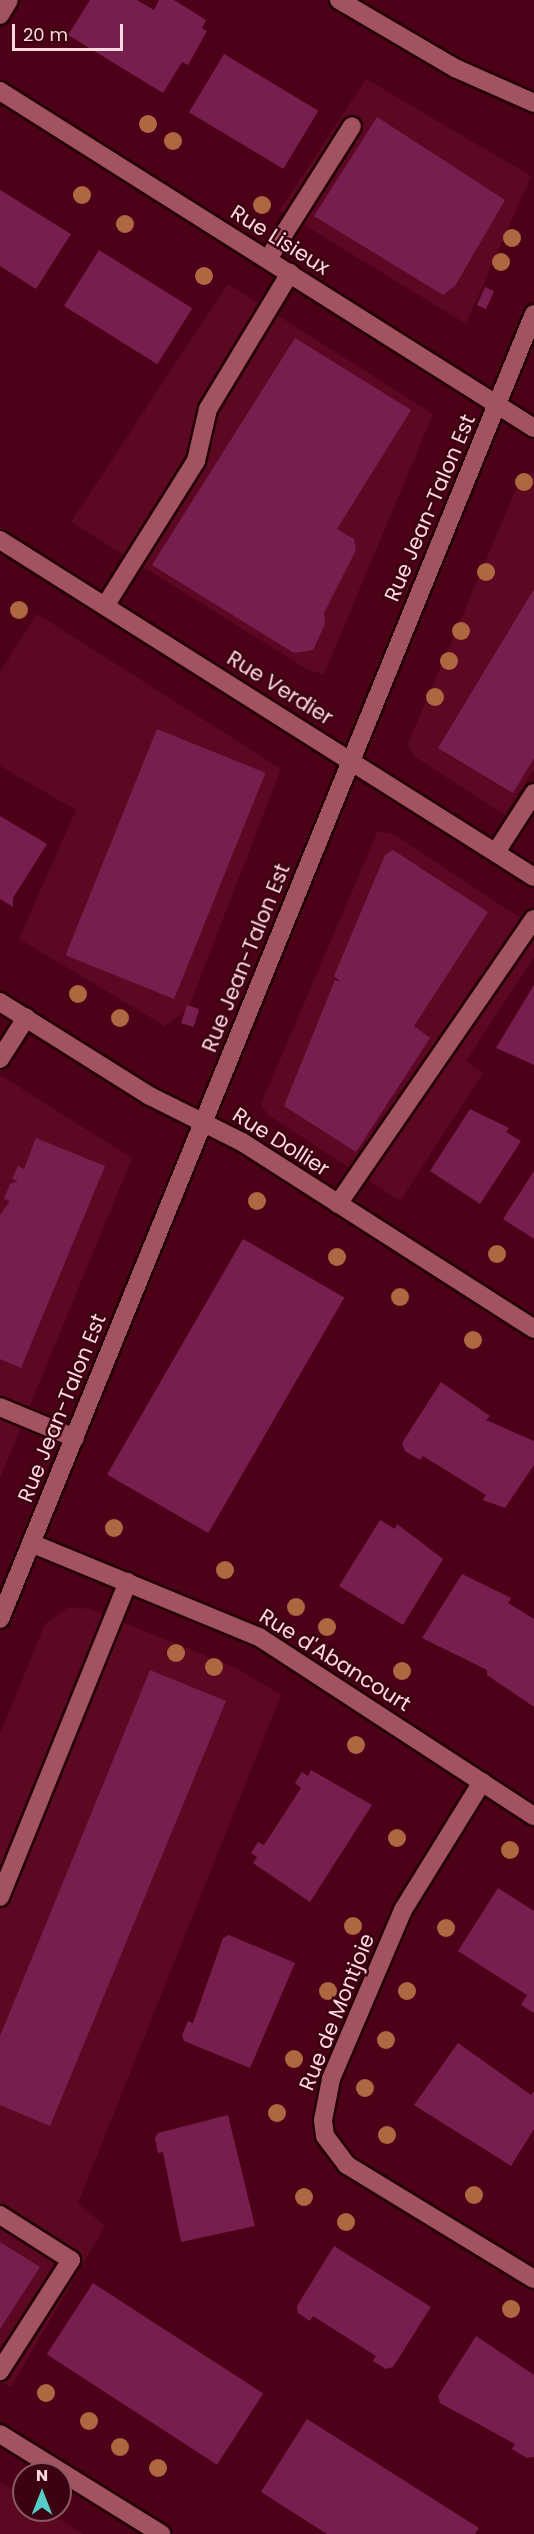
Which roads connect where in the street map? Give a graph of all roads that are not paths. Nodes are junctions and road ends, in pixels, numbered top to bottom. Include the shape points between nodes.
1 (9, 0) edge
2 (339, 0) edge
3 (0, 15) edge
4 (0, 91) edge
5 (534, 103) edge
6 (352, 126) dead end
7 (268, 259) junction
8 (290, 273) junction
9 (534, 314) edge
10 (498, 404) junction
11 (534, 428) edge
12 (0, 540) edge
13 (105, 606) junction
14 (350, 759) junction
15 (534, 793) edge
16 (496, 852) junction
17 (534, 877) edge
18 (534, 919) edge
19 (0, 1002) edge
20 (26, 1018) junction
21 (0, 1059) edge
22 (204, 1122) junction
23 (338, 1204) junction
24 (534, 1329) edge
25 (0, 1407) edge
26 (75, 1438) junction
27 (31, 1543) junction
28 (128, 1582) junction
29 (0, 1619) edge
30 (482, 1782) junction
31 (534, 1816) edge
32 (7, 1862) edge
33 (0, 1897) edge
34 (0, 2216) edge
35 (534, 2279) edge
36 (0, 2371) edge
37 (0, 2434) edge
38 (160, 2534) edge

1 - 3 street
2 - 5 street via 455,68
4 - 7 street, Rue Lisieux
6 - 7 street
7 - 8 street, Rue Lisieux
8 - 10 street, Rue Lisieux
8 - 13 street via 208,409 196,460
9 - 10 street, Rue Jean-Talon Est
10 - 11 street, Rue Lisieux
10 - 14 street, Rue Jean-Talon Est
12 - 13 street, Rue Verdier
13 - 14 street, Rue Verdier
14 - 16 street, Rue Verdier
14 - 22 street, Rue Jean-Talon Est
15 - 16 street
16 - 17 street, Rue Verdier
18 - 23 street
19 - 20 street, Rue Dollier
20 - 21 street
20 - 22 street, Rue Dollier via 150,1096
22 - 23 street, Rue Dollier
22 - 26 street, Rue Jean-Talon Est
23 - 24 street, Rue Dollier
25 - 26 street
26 - 27 street, Rue Jean-Talon Est
27 - 28 street, Rue d'Abancourt
27 - 29 street, Rue Jean-Talon Est
28 - 30 street, Rue d'Abancourt via 266,1641
28 - 32 street
30 - 31 street, Rue d'Abancourt
30 - 35 street, Rue de Montjoie via 403,1910 331,2079 323,2120 325,2136 347,2165
32 - 33 street
34 - 36 street via 70,2260
37 - 38 street

